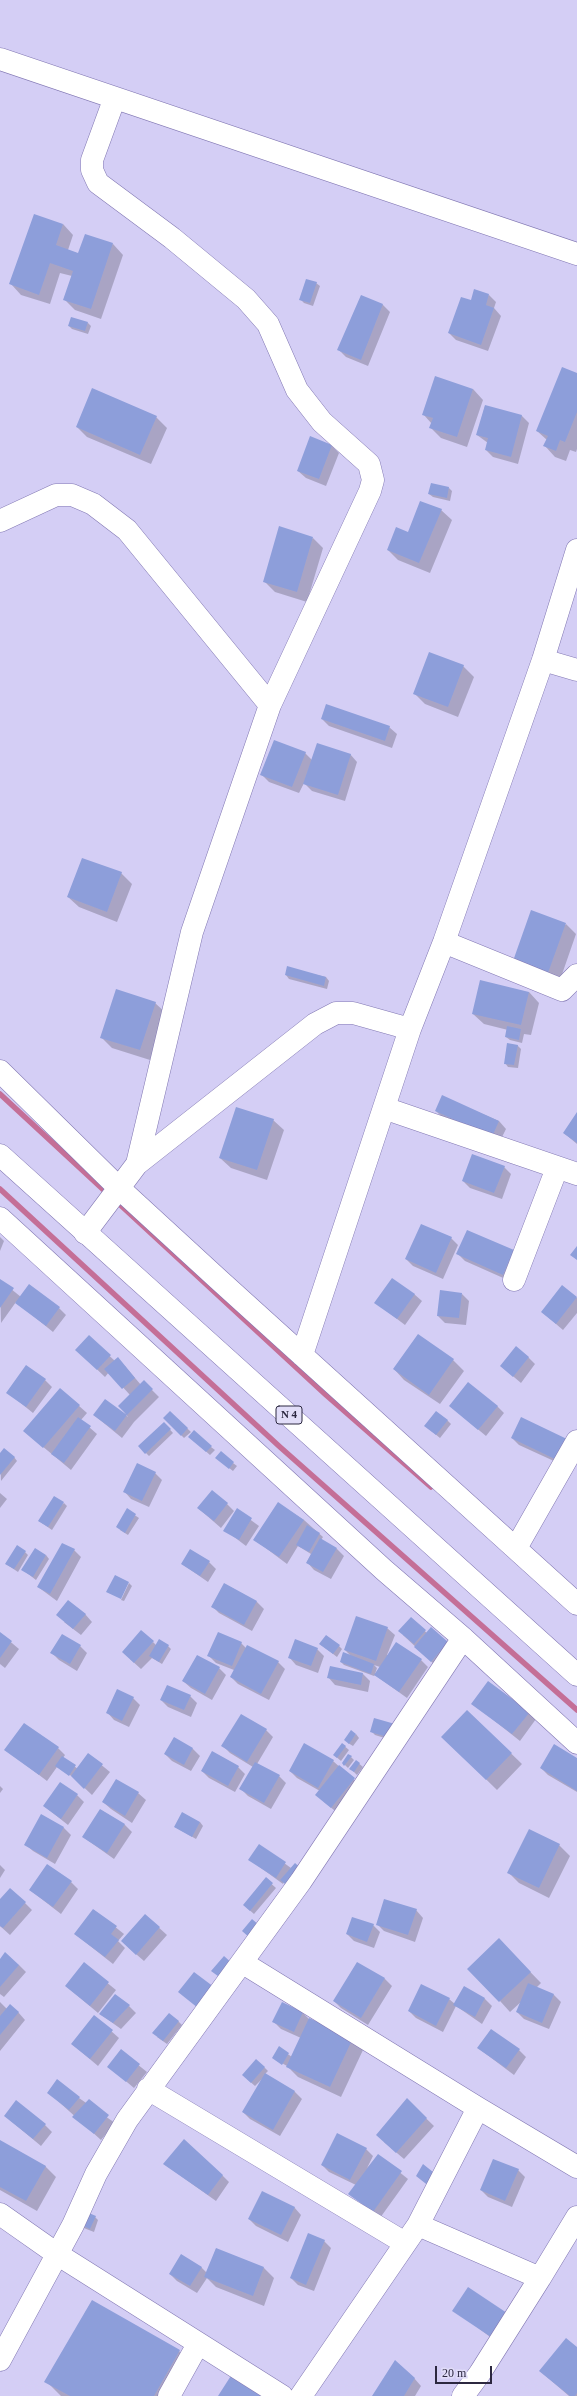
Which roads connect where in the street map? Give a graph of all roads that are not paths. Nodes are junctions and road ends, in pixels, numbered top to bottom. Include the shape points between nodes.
1 (0, 60) edge
2 (114, 100) junction
3 (577, 254) edge
4 (0, 521) edge
5 (577, 550) edge
6 (542, 660) junction
7 (577, 670) edge
8 (270, 705) junction
9 (444, 942) junction
10 (572, 987) edge
11 (410, 1029) junction
12 (0, 1071) edge
13 (384, 1108) junction
14 (0, 1155) edge
15 (137, 1164) junction
16 (567, 1171) edge
17 (114, 1195) junction
18 (0, 1218) edge
19 (85, 1233) junction
20 (514, 1280) dead end
21 (302, 1355) junction
22 (577, 1441) edge
23 (516, 1548) junction
24 (577, 1604) edge
25 (463, 1638) junction
26 (577, 1675) edge
27 (577, 1743) edge
28 (243, 1963) junction
29 (148, 2089) junction
30 (478, 2108) junction
31 (577, 2167) edge
32 (0, 2214) edge
33 (577, 2217) edge
34 (418, 2225) junction
35 (405, 2243) junction
36 (57, 2254) junction
37 (540, 2278) junction
38 (198, 2344) junction
39 (0, 2360) edge
40 (169, 2396) edge
41 (282, 2396) edge
42 (301, 2396) edge
43 (463, 2396) edge

1 - 2 main road
2 - 3 main road
2 - 8 main road via 92,160 92,170 98,183 172,238 246,299 268,324 297,390 322,422 370,464 373,480 370,491
4 - 8 main road via 56,495 72,495 93,504 127,530
5 - 6 main road
6 - 7 main road
6 - 9 main road
8 - 15 main road via 192,932
9 - 10 main road
9 - 11 main road
11 - 13 main road
11 - 15 main road via 353,1013 336,1013 315,1024
12 - 17 main road
13 - 16 main road
13 - 21 main road
14 - 19 main road, N 4
15 - 17 main road
16 - 20 main road
17 - 19 main road
17 - 21 main road
18 - 25 main road via 384,1570
19 - 26 main road, N 4
21 - 23 main road
22 - 23 main road
23 - 24 main road
25 - 27 main road
25 - 28 main road via 302,1881
28 - 29 main road
28 - 30 main road
29 - 35 main road
29 - 36 main road via 96,2174
30 - 31 main road
30 - 34 main road
32 - 36 main road
33 - 37 main road
34 - 35 main road
34 - 37 main road
35 - 42 main road
36 - 38 main road
36 - 39 main road
37 - 43 main road
38 - 40 main road
38 - 41 main road

